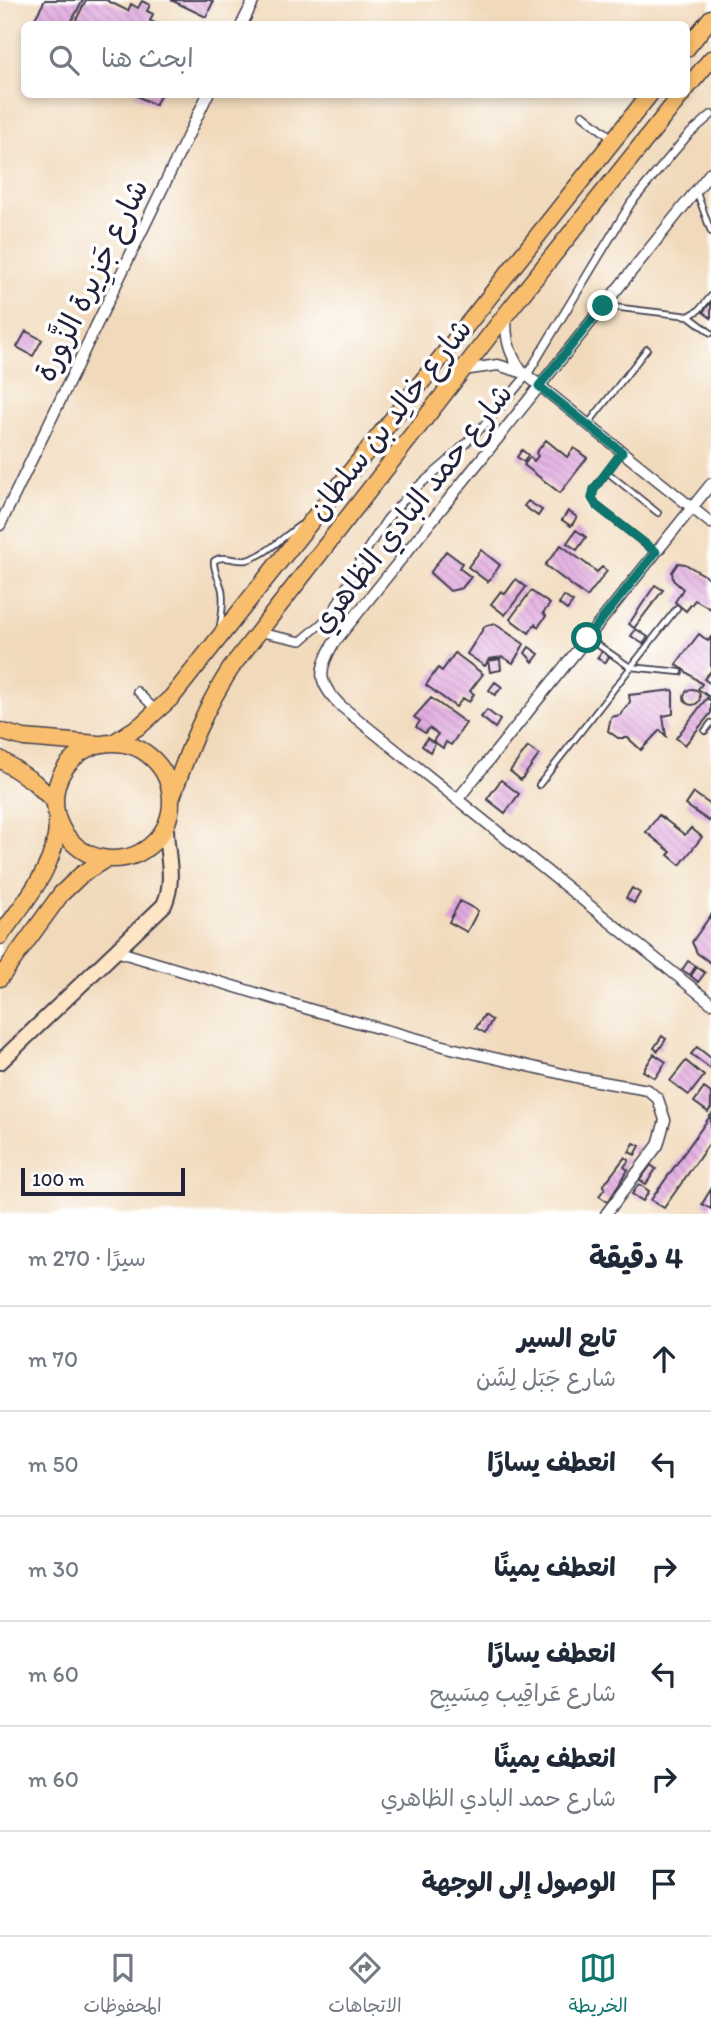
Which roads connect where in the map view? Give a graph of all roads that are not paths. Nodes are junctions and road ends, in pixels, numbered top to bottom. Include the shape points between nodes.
1 (254, 0) edge
2 (711, 18) edge
3 (244, 21) edge
4 (690, 44) edge
5 (711, 59) edge
6 (690, 85) edge
7 (206, 98) edge
8 (647, 98) edge
9 (679, 98) edge
10 (583, 115) dead end
11 (711, 115) edge
12 (614, 140) junction
13 (711, 172) edge
14 (696, 190) junction
15 (711, 232) edge
16 (711, 296) edge
17 (603, 306) junction
18 (507, 313) junction
19 (690, 316) junction
20 (711, 333) edge
21 (647, 349) dead end
22 (463, 370) junction
23 (525, 374) junction
24 (539, 386) junction
25 (587, 424) junction
26 (622, 452) junction
27 (607, 472) junction
28 (711, 484) edge
29 (692, 508) junction
30 (320, 510) junction
31 (657, 513) dead end
32 (711, 523) edge
33 (0, 525) edge
34 (656, 552) junction
35 (677, 608) dead end
36 (257, 632) junction
37 (587, 638) junction
38 (215, 643) junction
39 (630, 667) junction
40 (680, 672) dead end
41 (137, 691) dead end
42 (158, 711) junction
43 (711, 723) edge
44 (0, 731) edge
45 (705, 731) dead end
46 (107, 743) junction
47 (0, 759) edge
48 (539, 785) dead end
49 (172, 797) junction
50 (457, 800) junction
51 (56, 808) junction
52 (166, 827) junction
53 (106, 859) junction
54 (29, 895) junction
55 (0, 923) edge
56 (0, 936) edge
57 (116, 951) junction
58 (0, 978) edge
59 (711, 1003) edge
60 (0, 1062) edge
61 (606, 1214) edge

1 - 3 street
2 - 4 main road
5 - 6 main road
7 - 33 street, شارع جَزِيرة الزَّورة
8 - 12 main road, شارع خالِد بن سلطان
9 - 18 main road, شارع خالِد بن سلطان
10 - 12 street
11 - 23 street via 688,135 631,203
12 - 30 main road, شارع خالِد بن سلطان
13 - 14 street, شارع حمد البادي الظاهري
14 - 15 lane
14 - 17 street, شارع حمد البادي الظاهري
16 - 19 lane
17 - 19 lane
17 - 24 street, شارع حمد البادي الظاهري
18 - 22 main road, شارع خالِد بن سلطان
18 - 23 street via 513,358
19 - 20 lane
21 - 25 lane
22 - 23 street via 498,365
22 - 36 main road, شارع خالِد بن سلطان
23 - 24 street
23 - 36 street via 490,419 387,519 324,621 301,641
24 - 25 street
24 - 50 street, شارع حمد البادي الظاهري via 323,660 323,684 330,695
25 - 26 street
26 - 27 lane
26 - 29 street
27 - 31 lane
27 - 34 lane via 593,492 595,504
28 - 29 street
29 - 32 street
29 - 34 street
30 - 38 main road, شارع خالِد بن سلطان
30 - 38 lane via 252,558 216,559 213,567 223,598
34 - 37 street
35 - 39 lane
36 - 49 main road, شارع خالِد بن سلطان via 214,694
37 - 39 lane
37 - 50 street
38 - 42 main road, شارع خالِد بن سلطان
39 - 40 lane
39 - 48 lane
41 - 42 street
42 - 46 main road, شارع خالِد بن سلطان
43 - 45 lane
44 - 46 main road via 24,738
46 - 49 main road via 138,749 159,765
46 - 51 main road via 73,759 57,786
47 - 51 main road via 34,782
49 - 52 main road
50 - 59 street, شارع حمد البادي الظاهري
51 - 53 main road via 61,827 74,844
51 - 54 main road via 55,848
52 - 53 main road via 148,849 135,856
52 - 57 main road via 170,891 164,905
53 - 58 main road via 61,894
54 - 55 main road
54 - 56 main road
57 - 60 main road
57 - 61 street via 451,1048 648,1090 657,1098 665,1120 658,1145

